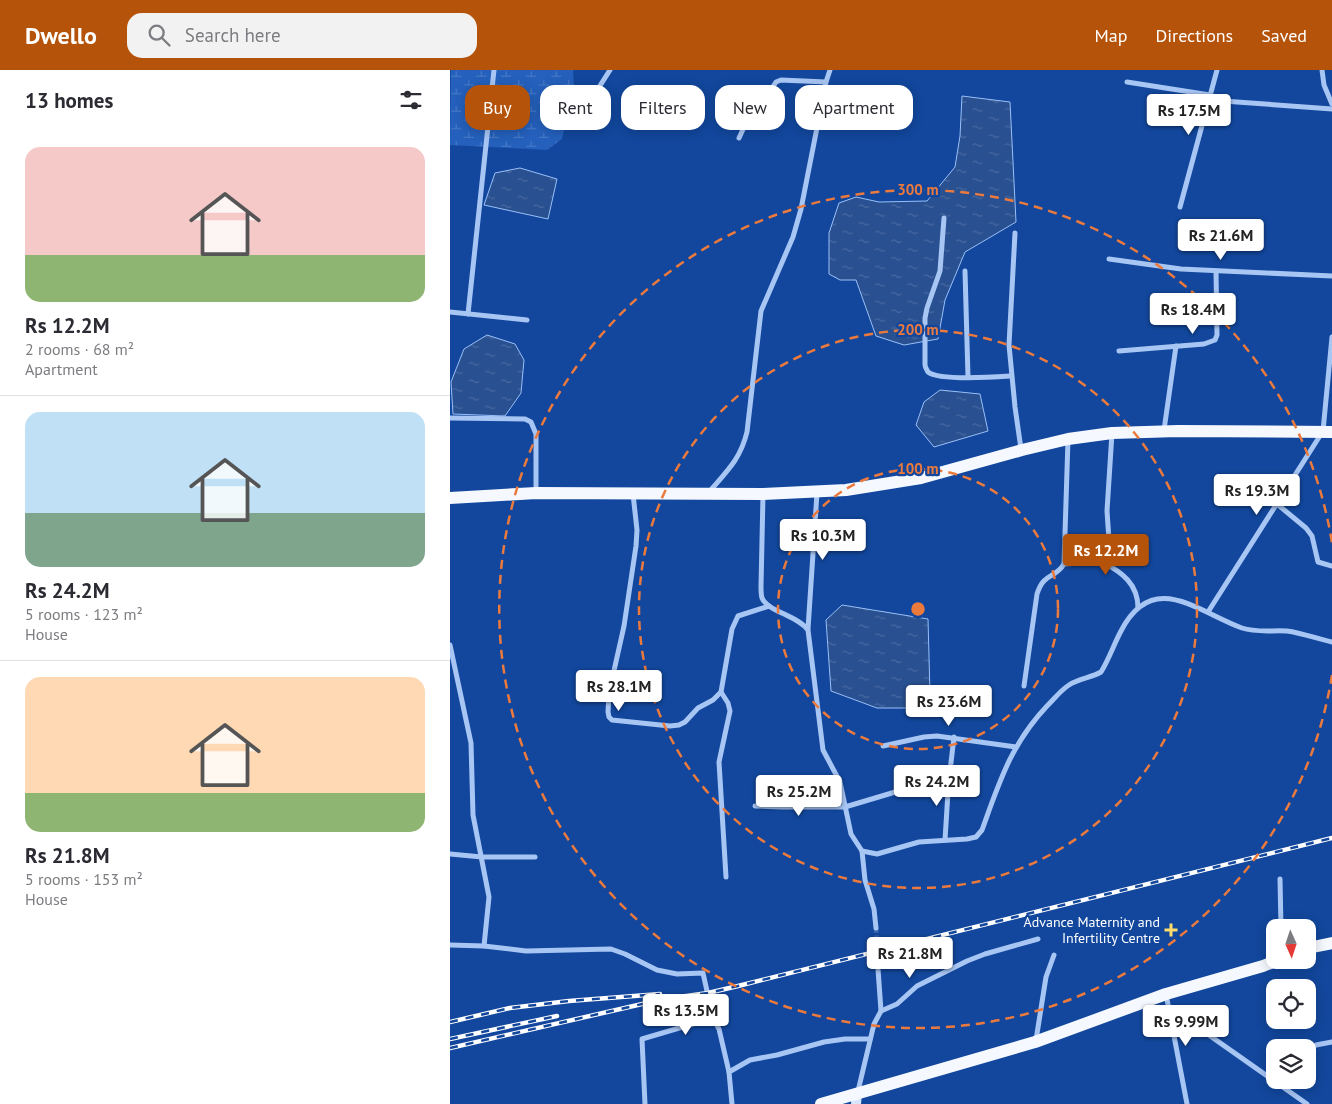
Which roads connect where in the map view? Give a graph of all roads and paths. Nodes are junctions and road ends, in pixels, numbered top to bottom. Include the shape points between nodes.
1 (494, 70) edge
2 (610, 70) edge
3 (830, 70) edge
4 (1217, 70) edge
5 (1322, 70) edge
6 (826, 82) junction
7 (1127, 82) dead end
8 (600, 85) edge
9 (1210, 98) junction
10 (1332, 104) edge
11 (1332, 109) edge
12 (739, 138) dead end
13 (1180, 208) dead end
14 (944, 218) dead end
15 (1014, 233) dead end
16 (1109, 259) dead end
17 (965, 271) dead end
18 (1216, 271) junction
19 (1332, 276) edge
20 (450, 312) edge
21 (468, 314) junction
22 (527, 320) dead end
23 (1332, 337) edge
24 (1176, 346) junction
25 (1119, 351) dead end
26 (1011, 376) junction
27 (968, 377) junction
28 (450, 418) edge
29 (1164, 431) junction
30 (1327, 432) edge
31 (1112, 433) junction
32 (1068, 439) junction
33 (1022, 450) junction
34 (818, 492) junction
35 (536, 493) junction
36 (632, 494) junction
37 (707, 494) junction
38 (763, 494) junction
39 (450, 498) edge
40 (1277, 504) junction
41 (1064, 564) junction
42 (1107, 564) junction
43 (1332, 566) edge
44 (769, 606) junction
45 (1138, 608) junction
46 (1208, 612) junction
47 (808, 630) junction
48 (1332, 642) edge
49 (450, 645) edge
50 (1024, 686) dead end
51 (721, 692) junction
52 (954, 737) junction
53 (883, 746) dead end
54 (1016, 747) junction
55 (949, 776) junction
56 (755, 806) dead end
57 (845, 806) junction
58 (945, 840) junction
59 (862, 852) junction
60 (450, 854) edge
61 (482, 857) junction
62 (535, 857) dead end
63 (726, 877) dead end
64 (1280, 879) dead end
65 (1280, 919) edge
66 (876, 928) tunnel mouth
67 (1038, 939) dead end
68 (1332, 943) edge
69 (450, 945) edge
70 (484, 946) junction
71 (1316, 946) edge
72 (1054, 956) dead end
73 (1266, 965) edge
74 (878, 969) tunnel mouth
75 (1166, 994) junction
76 (1169, 1007) junction
77 (881, 1011) junction
78 (712, 1018) junction
79 (870, 1039) junction
80 (1035, 1042) junction
81 (1332, 1042) edge
82 (1316, 1045) edge
83 (729, 1072) junction
84 (1266, 1074) edge
85 (1286, 1089) edge
86 (857, 1098) edge
87 (645, 1104) edge
88 (732, 1104) edge
89 (821, 1104) edge
90 (1186, 1104) edge
91 (1307, 1104) edge

1 - 21 street
2 - 8 street
3 - 6 street
4 - 9 street
5 - 10 street
6 - 12 street via 776,82
6 - 37 street via 799,218 761,311 743,448
7 - 9 street
9 - 11 street
9 - 13 street
14 - 27 street via 940,270 925,318 924,365 934,375
15 - 26 street via 1009,345
16 - 18 street
17 - 27 street
18 - 19 street
18 - 24 street via 1215,340
20 - 21 street
21 - 22 street
23 - 30 street
24 - 25 street
24 - 29 street
26 - 27 street
26 - 33 street
28 - 35 street via 525,419 531,422 536,434
29 - 30 main road
29 - 31 main road
30 - 40 street
31 - 32 main road
31 - 42 street
32 - 33 main road
32 - 41 street
33 - 34 main road via 907,481
34 - 38 main road
34 - 47 street
35 - 36 main road
35 - 39 main road
36 - 37 main road
36 - 51 street via 636,546 624,626 609,693 609,717 619,722 679,725
37 - 38 main road
38 - 44 street via 761,586 762,599
40 - 43 street via 1312,536 1318,562
40 - 46 street
41 - 42 street
41 - 50 street via 1061,570 1043,581 1037,594
42 - 45 street via 1123,574 1134,587
44 - 47 street via 798,620
44 - 51 street via 743,613 735,620
45 - 46 street via 1148,601 1178,599
45 - 54 street via 1121,630 1101,672 1083,678 1060,693
46 - 48 street via 1253,631 1288,632
47 - 57 street via 823,750 840,782
49 - 61 street via 471,743 471,798
51 - 63 street via 730,711 719,762
52 - 53 street via 924,736
52 - 54 street
52 - 55 street
54 - 58 street via 982,830 976,837
55 - 57 street
55 - 58 street
56 - 57 street
57 - 59 street via 851,834
58 - 59 street via 919,842 877,854
59 - 66 street
60 - 61 street
61 - 62 street
61 - 70 street via 489,897
64 - 65 street
67 - 77 street via 967,961 917,986 897,1004
68 - 71 main road
69 - 70 street
70 - 78 street via 526,951 610,949 657,970 677,974 703,973
72 - 80 street via 1046,977
73 - 75 main road
74 - 77 street
75 - 76 street
75 - 80 main road
76 - 84 street
76 - 90 street
77 - 79 street
78 - 83 street via 719,1029
78 - 87 street via 642,1039
79 - 83 street via 824,1042 756,1058
79 - 86 street
80 - 86 main road
81 - 82 street
83 - 88 street
85 - 91 street
86 - 89 main road

